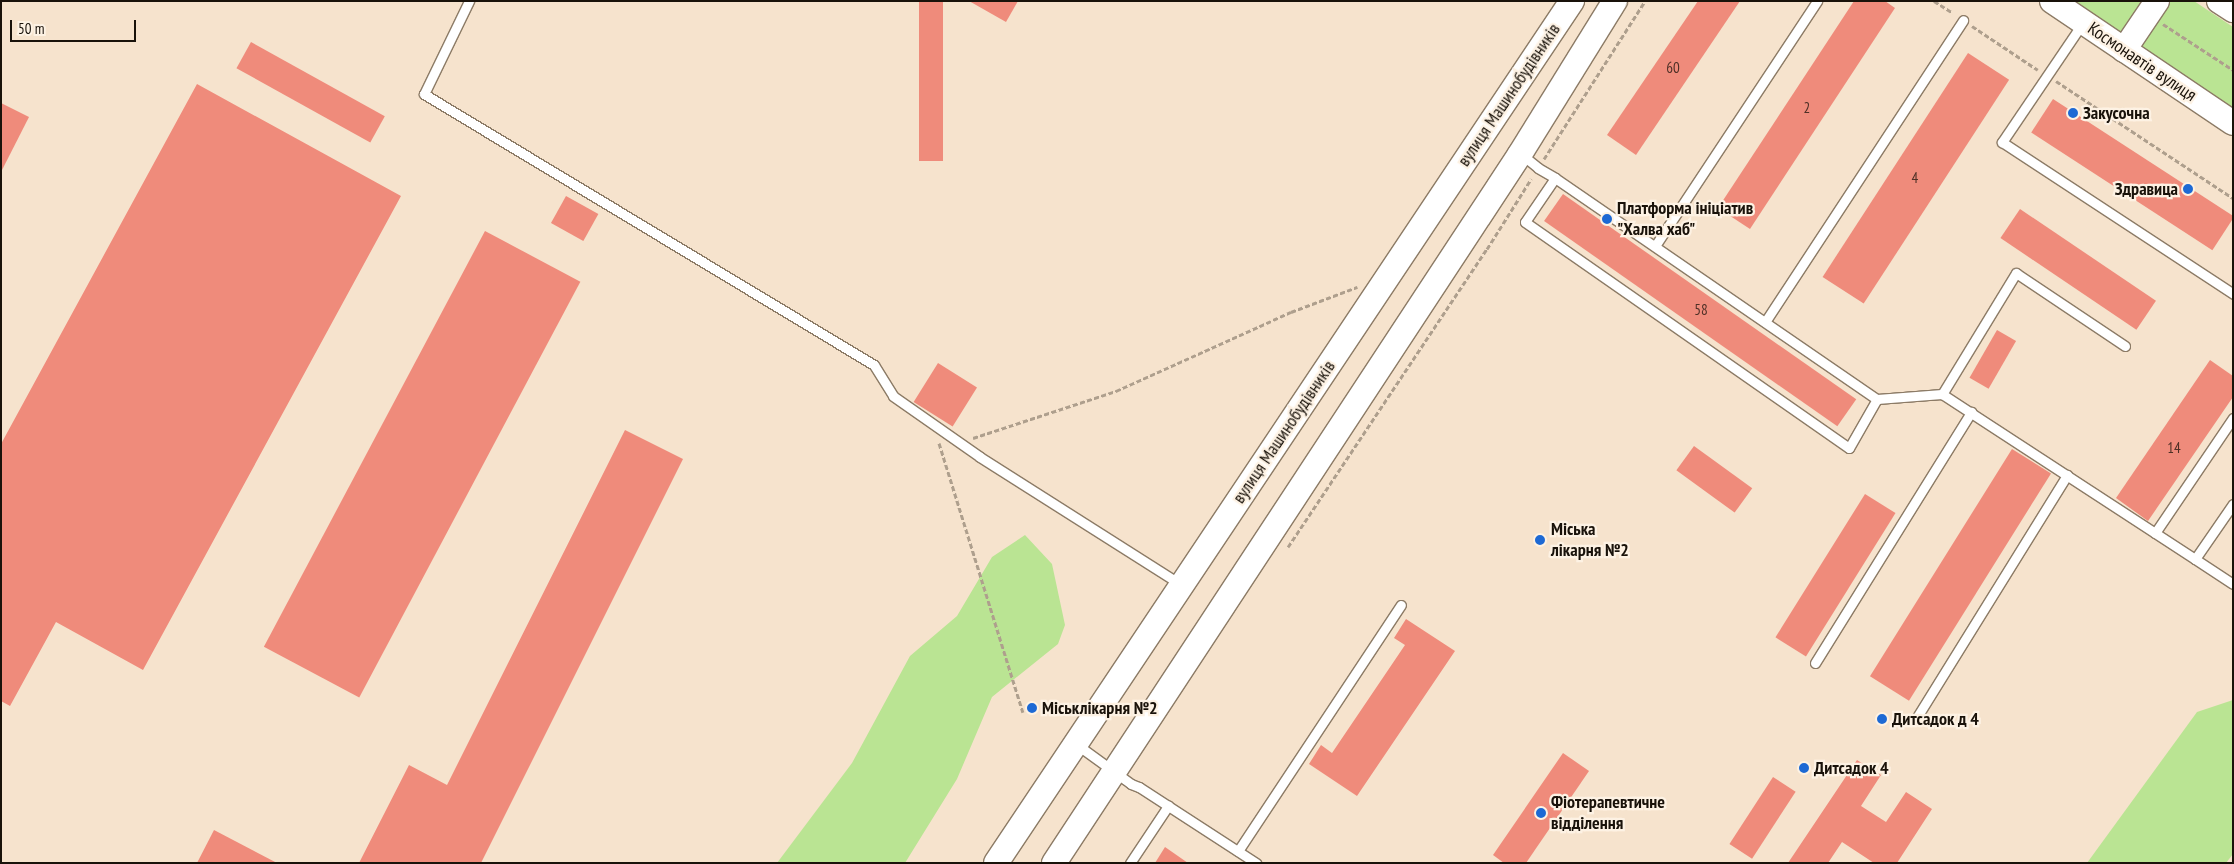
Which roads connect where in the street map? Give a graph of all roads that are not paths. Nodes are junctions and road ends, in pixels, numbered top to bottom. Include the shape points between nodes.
1 (469, 1) edge
2 (1572, 1) edge
3 (1615, 1) edge
4 (1817, 1) edge
5 (2052, 1) edge
6 (2219, 1) edge
7 (2153, 8) edge
8 (2233, 10) edge
9 (1964, 20) road end
10 (2083, 22) junction
11 (2124, 50) junction
12 (2233, 123) edge
13 (1529, 161) junction
14 (1555, 178) junction
15 (1655, 246) junction
16 (2233, 294) edge
17 (1765, 322) junction
18 (2126, 346) dead end
19 (1942, 394) junction
20 (1877, 399) junction
21 (1971, 412) junction
22 (2233, 418) edge
23 (2067, 475) junction
24 (2233, 504) edge
25 (2154, 533) junction
26 (2195, 559) junction
27 (2233, 584) edge
28 (1182, 585) junction
29 (1401, 606) dead end
30 (1815, 663) dead end
31 (1917, 717) dead end
32 (1076, 744) junction
33 (1115, 771) junction
34 (1168, 806) junction
35 (1238, 851) junction
36 (996, 863) edge
37 (1054, 863) edge
38 (1130, 863) edge
39 (1256, 863) edge

1 - 28 lane via 424,94 874,365 893,396 959,443
2 - 28 street, вулиця Машинобудівників
3 - 13 street
4 - 15 lane
5 - 10 street, Космонавтів вулиця
6 - 8 street
7 - 11 street
9 - 17 lane
10 - 11 street, Космонавтів вулиця
10 - 16 lane via 2002,142
11 - 12 street, Космонавтів вулиця
13 - 14 lane
13 - 33 street via 1451,258
14 - 15 lane
14 - 20 lane via 1525,222 1849,448
15 - 17 lane
17 - 20 lane
18 - 19 lane via 2016,273
19 - 20 lane
19 - 21 lane
21 - 23 lane
21 - 30 lane
22 - 25 lane
23 - 25 lane
23 - 31 lane
24 - 26 lane
25 - 26 lane
26 - 27 lane
28 - 32 street, вулиця Машинобудівників
29 - 35 lane
32 - 33 lane
32 - 36 street, вулиця Машинобудівників
33 - 34 lane
33 - 37 street
34 - 35 lane
34 - 38 lane
35 - 39 lane

